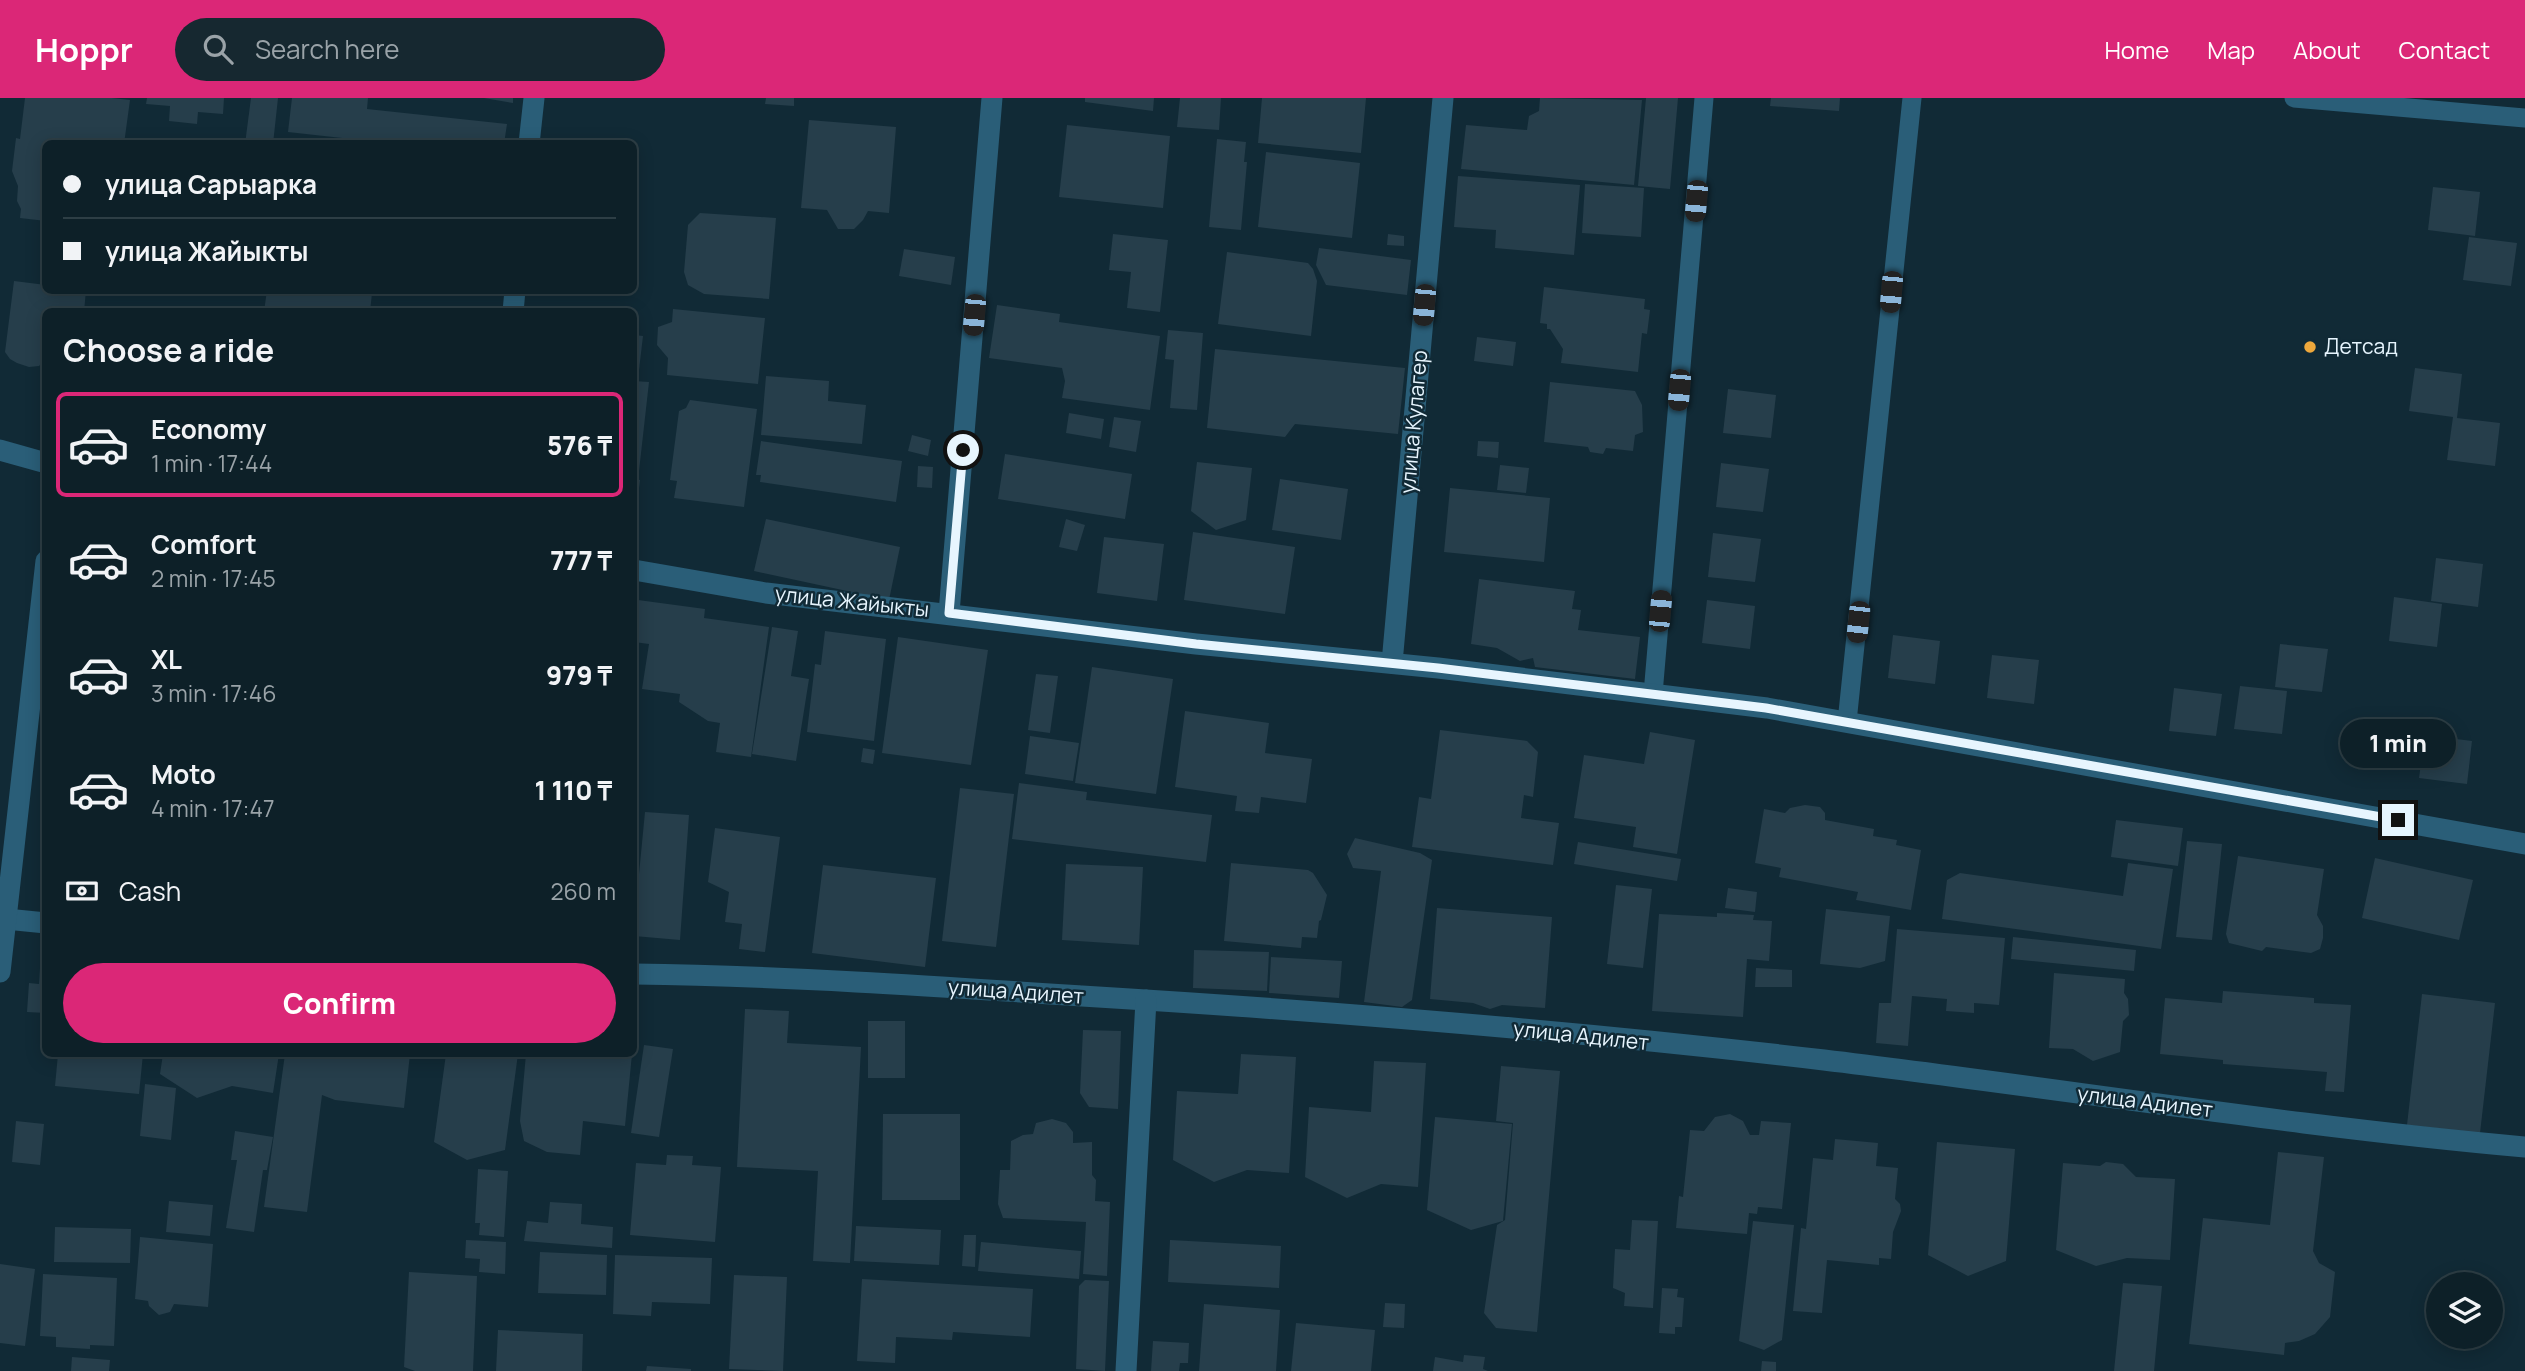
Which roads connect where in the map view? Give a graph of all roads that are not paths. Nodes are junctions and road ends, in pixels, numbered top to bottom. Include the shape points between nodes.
1 (534, 98) edge
2 (992, 98) edge
3 (1443, 98) edge
4 (1704, 98) edge
5 (1912, 98) edge
6 (2294, 98) edge
7 (2525, 118) edge
8 (529, 140) edge
9 (0, 450) edge
10 (42, 462) edge
11 (637, 571) edge
12 (42, 597) edge
13 (949, 613) junction
14 (1392, 663) junction
15 (1653, 694) junction
16 (1847, 722) junction
17 (2525, 844) edge
18 (6, 919) junction
19 (42, 923) edge
20 (0, 972) edge
21 (637, 974) edge
22 (1146, 1000) junction
23 (2525, 1147) edge
24 (1126, 1371) edge

1 - 8 street
2 - 13 street
3 - 14 street, улица Кулагер
4 - 15 lane
5 - 16 lane
6 - 7 lane
9 - 10 street
11 - 13 street, улица Жайыкты via 766,593
12 - 18 street
13 - 14 street, улица Жайыкты
14 - 15 street, улица Жайыкты
15 - 16 street, улица Жайыкты
16 - 17 street, улица Жайыкты
18 - 19 street
18 - 20 street
21 - 22 street, улица Адилет via 846,981
22 - 23 street, улица Адилет via 1822,1060
22 - 24 street

